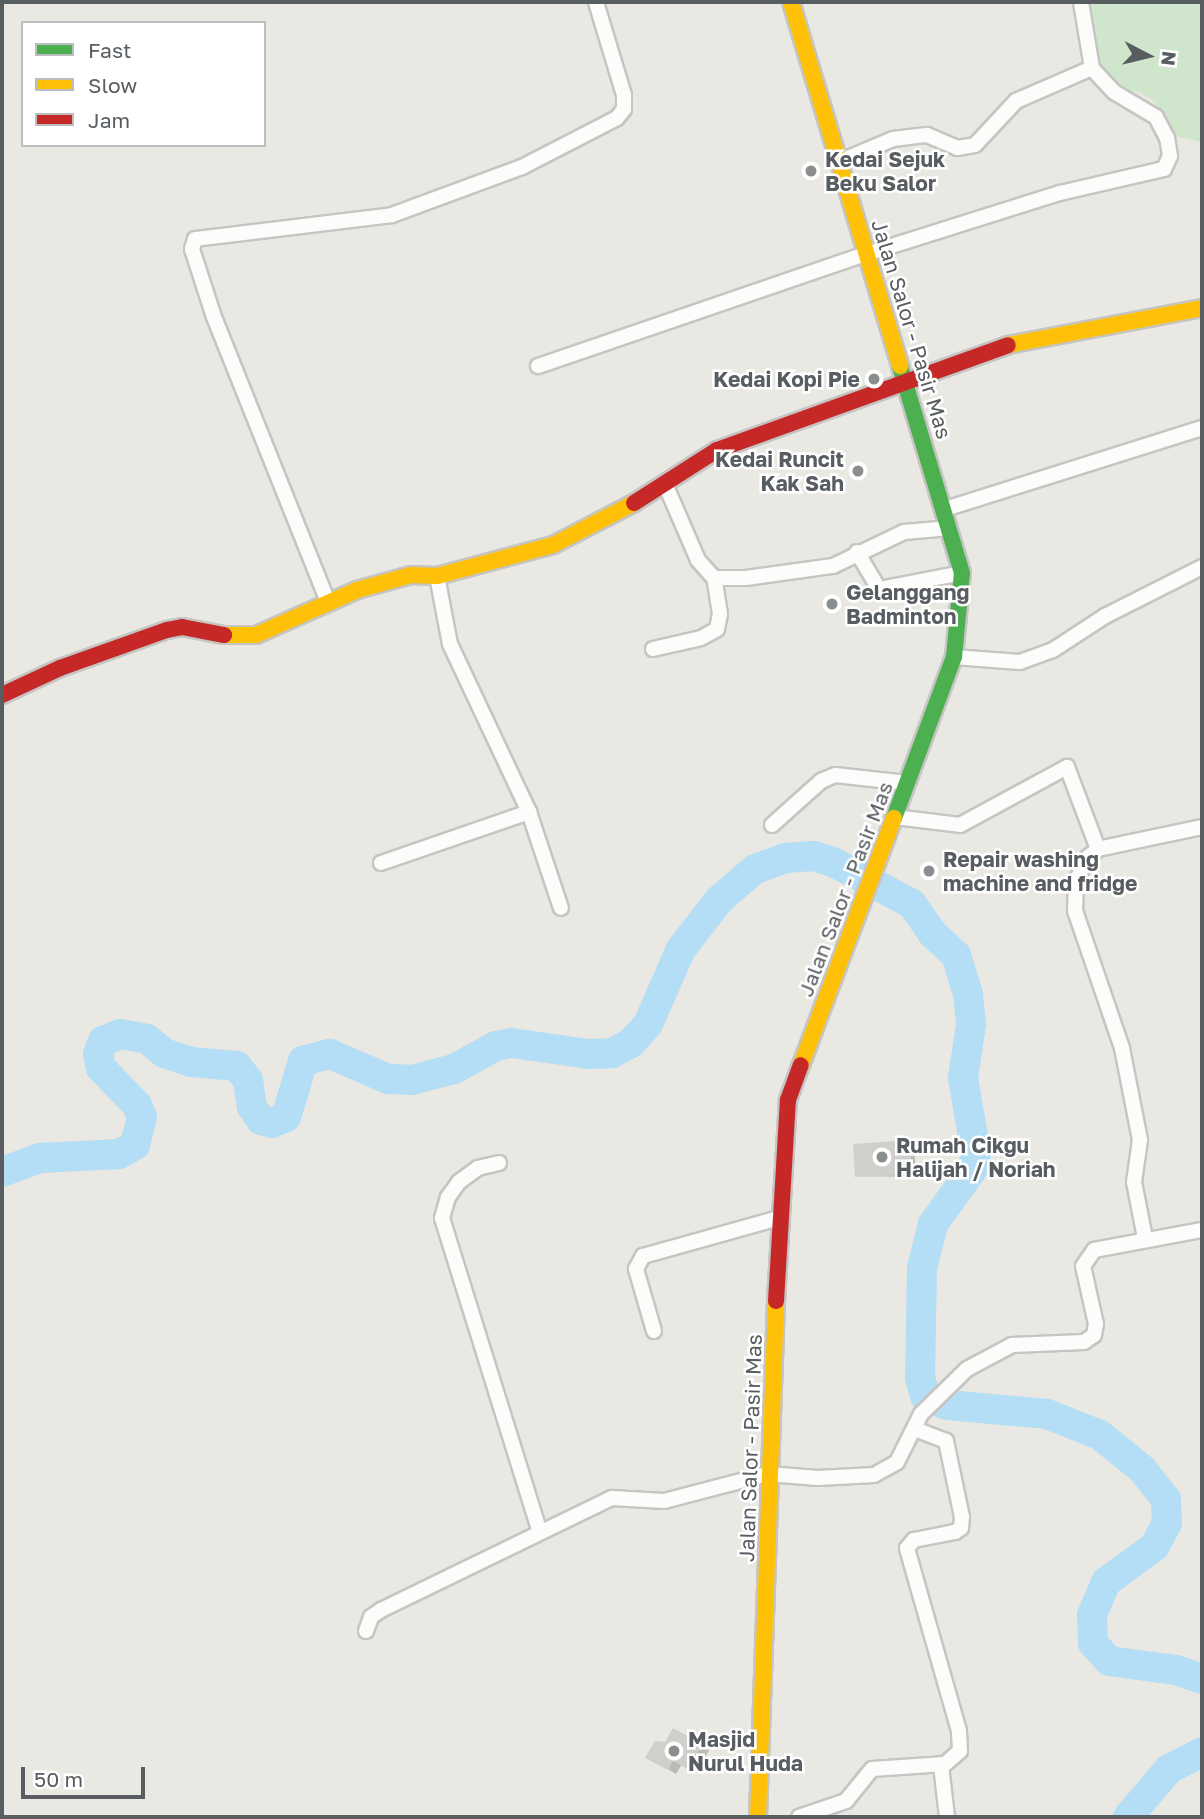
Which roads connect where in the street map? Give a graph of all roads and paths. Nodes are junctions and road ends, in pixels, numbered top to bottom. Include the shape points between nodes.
1 (596, 2) edge
2 (791, 2) edge
3 (1081, 2) edge
4 (1092, 68) junction
5 (841, 161) junction
6 (866, 254) junction
7 (1202, 308) edge
8 (538, 366) dead end
9 (905, 381) junction
10 (1202, 428) edge
11 (666, 486) junction
12 (945, 509) junction
13 (950, 528) junction
14 (857, 552) junction
15 (1202, 567) edge
16 (962, 573) junction
17 (437, 576) junction
18 (714, 578) junction
19 (328, 602) junction
20 (653, 649) dead end
21 (954, 657) junction
22 (2, 695) edge
23 (908, 783) junction
24 (529, 812) junction
25 (895, 817) junction
26 (772, 825) dead end
27 (1202, 827) edge
28 (1098, 849) junction
29 (381, 863) dead end
30 (561, 908) dead end
31 (499, 1163) dead end
32 (779, 1218) junction
33 (1202, 1230) edge
34 (1145, 1238) junction
35 (654, 1331) dead end
36 (914, 1429) junction
37 (768, 1474) junction
38 (539, 1529) junction
39 (366, 1631) dead end
40 (941, 1765) junction
41 (758, 1817) edge
42 (799, 1817) edge
43 (947, 1817) edge

1 - 19 street via 624,95 624,109 617,118 522,167 392,215 195,239 192,249 213,314
2 - 5 main road, Jalan Salor - Pasir Mas
3 - 4 street
4 - 5 street via 1016,101 975,145 957,148 927,135 893,139
4 - 6 street via 1114,92 1156,117 1170,156 1164,169 1060,193
5 - 6 main road, Jalan Salor - Pasir Mas
6 - 8 street
6 - 9 main road, Jalan Salor - Pasir Mas
7 - 9 main road via 995,348
9 - 11 main road via 717,450
9 - 12 main road, Jalan Salor - Pasir Mas
10 - 12 street
11 - 17 main road via 553,545
11 - 18 street via 698,560
12 - 13 main road, Jalan Salor - Pasir Mas
13 - 14 street via 904,532
13 - 16 main road, Jalan Salor - Pasir Mas
14 - 16 street via 879,589
14 - 18 street via 833,566 797,573
15 - 21 street via 1105,616 1053,650 1020,662
16 - 21 main road, Jalan Salor - Pasir Mas
17 - 19 main road via 411,575
17 - 24 street via 450,644
18 - 20 street via 720,614 717,629 701,638
19 - 22 main road via 256,635 228,636 182,627 167,630 60,668
21 - 23 main road, Jalan Salor - Pasir Mas
23 - 25 main road, Jalan Salor - Pasir Mas
23 - 26 street via 835,775 821,781
24 - 29 street
24 - 30 street
25 - 28 street via 960,825 1067,767
25 - 32 main road, Jalan Salor - Pasir Mas via 788,1100
27 - 28 street
28 - 34 street via 1087,858 1076,881 1075,911 1122,1048 1140,1140 1134,1182
31 - 38 street via 478,1168 459,1182 447,1197 442,1218
32 - 35 street via 643,1256 636,1269
32 - 37 main road, Jalan Salor - Pasir Mas
33 - 34 street
34 - 36 street via 1094,1250 1086,1257 1083,1266 1096,1324 1094,1335 1084,1342 1012,1345 967,1369 921,1414
36 - 37 street via 897,1462 874,1475 818,1478
36 - 40 street via 946,1441 962,1517 961,1528 955,1532 914,1540 907,1548 960,1739 955,1757
37 - 38 street via 664,1502 612,1497
37 - 41 main road, Jalan Salor - Pasir Mas
38 - 39 street via 381,1610 371,1617
40 - 42 street via 887,1764 872,1769 846,1801
40 - 43 street

